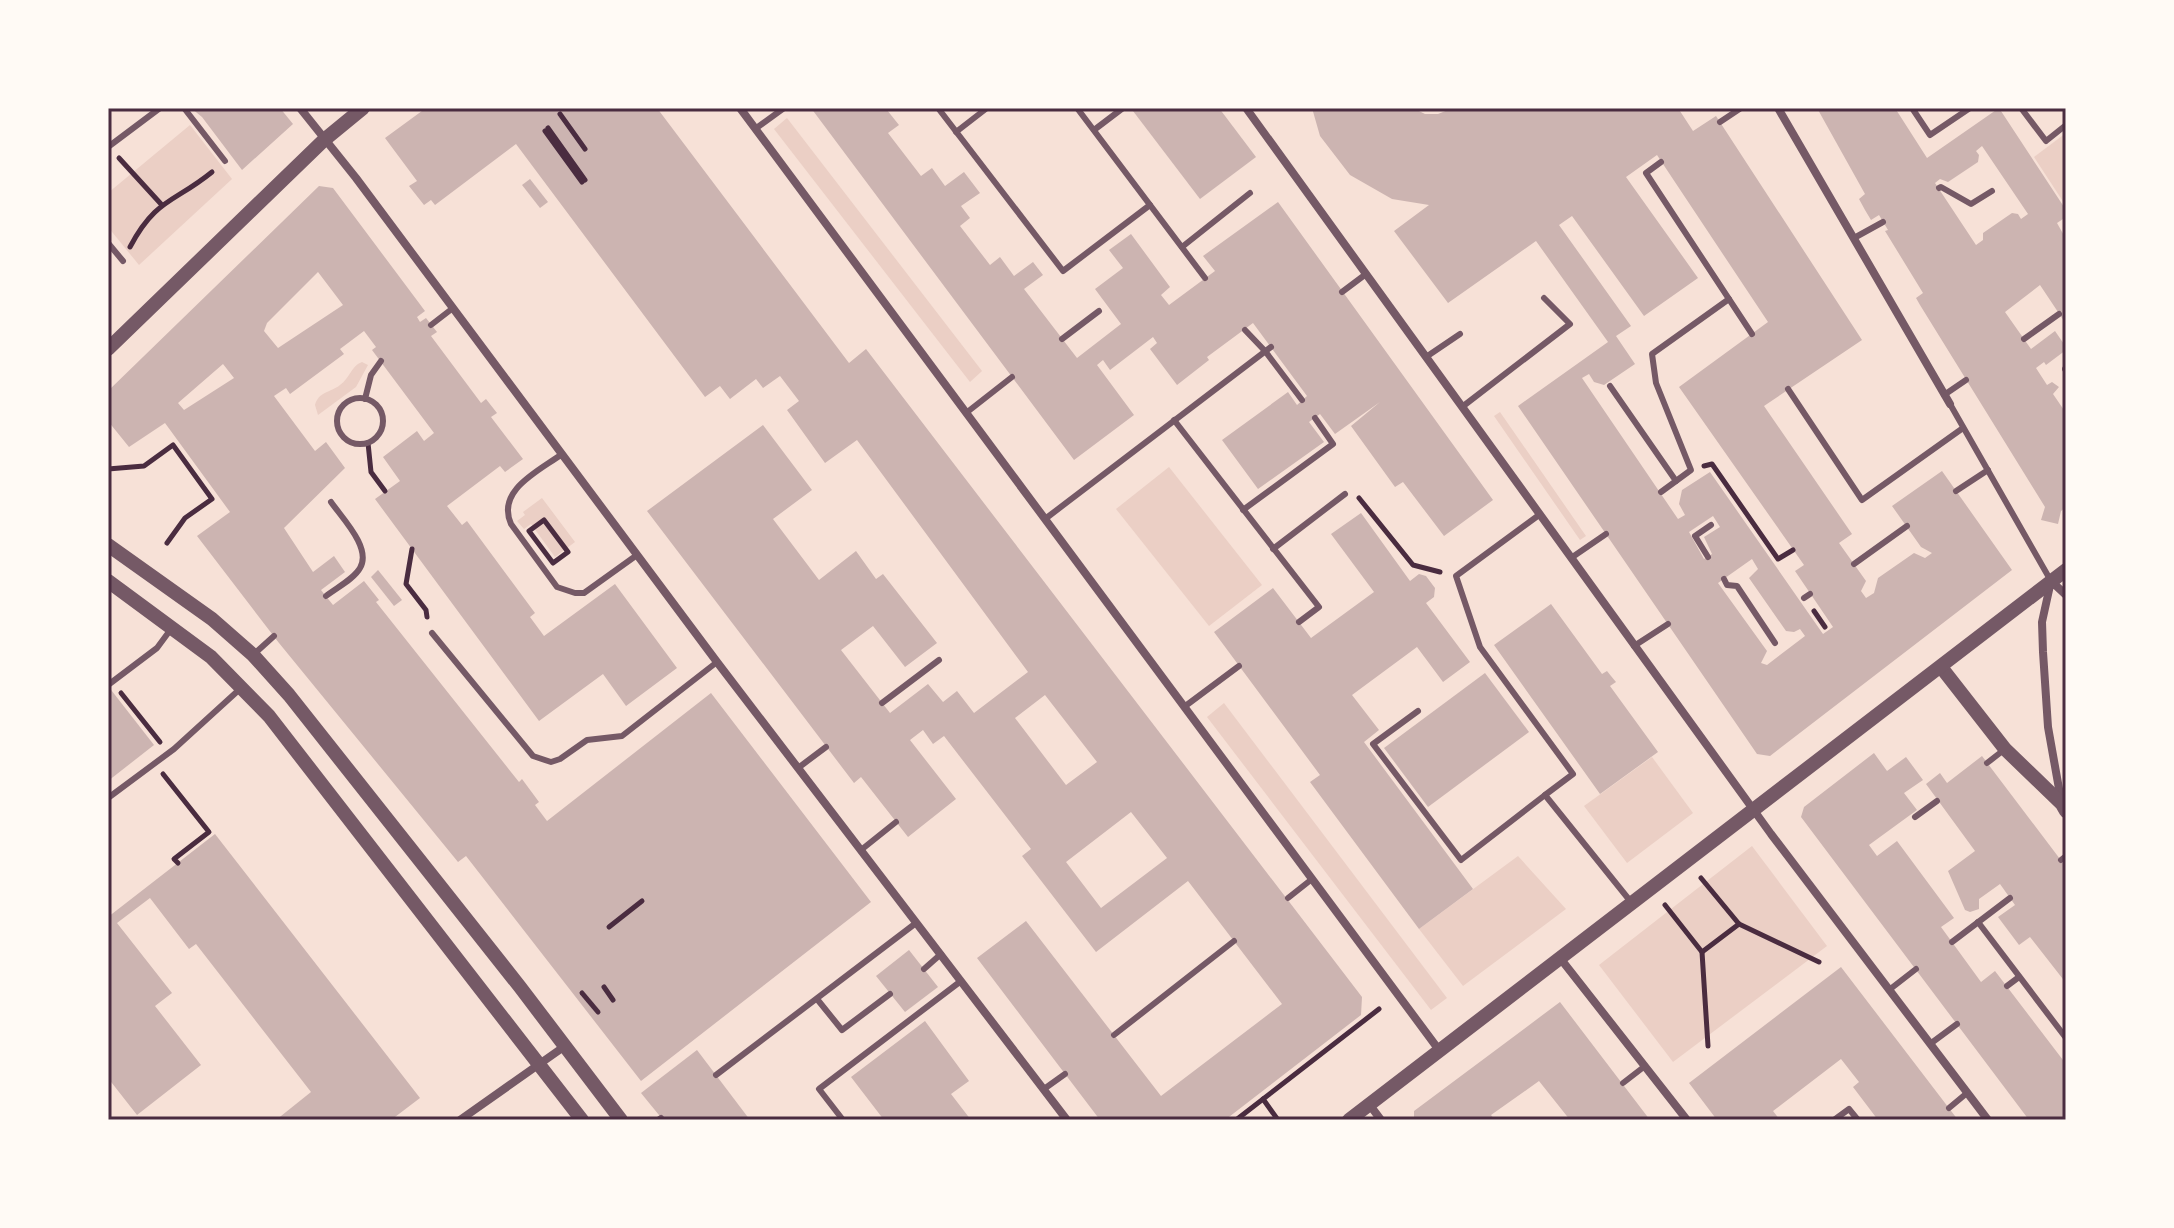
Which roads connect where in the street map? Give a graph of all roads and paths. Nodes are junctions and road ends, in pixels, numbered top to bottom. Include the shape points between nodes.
1 (160, 108) edge
2 (184, 108) edge
3 (300, 108) edge
4 (363, 108) edge
5 (740, 108) edge
6 (784, 108) edge
7 (938, 108) edge
8 (987, 108) edge
9 (1077, 108) edge
10 (1123, 108) edge
11 (1246, 108) edge
12 (1741, 108) edge
13 (1778, 108) edge
14 (1912, 108) edge
15 (1970, 108) edge
16 (2021, 108) edge
17 (560, 114) dead end
18 (1720, 122) dead end
19 (2066, 125) edge
20 (755, 129) junction
21 (546, 130) dead end
22 (1094, 130) junction
23 (956, 132) junction
24 (324, 140) junction
25 (108, 147) edge
26 (585, 149) dead end
27 (225, 161) joint
28 (1661, 162) dead end
29 (584, 181) dead end
30 (1939, 188) dead end
31 (1992, 191) dead end
32 (1250, 193) dead end
33 (161, 204) junction
34 (1150, 205) junction
35 (1883, 222) dead end
36 (1854, 238) junction
37 (108, 243) edge
38 (1182, 247) junction
39 (123, 261) joint
40 (1366, 274) junction
41 (1205, 278) dead end
42 (1342, 292) dead end
43 (1544, 298) dead end
44 (1729, 299) junction
45 (453, 308) junction
46 (1099, 311) dead end
47 (2059, 314) dead end
48 (431, 325) dead end
49 (1245, 330) dead end
50 (1460, 334) dead end
51 (1752, 334) dead end
52 (1062, 339) dead end
53 (2024, 339) dead end
54 (108, 349) edge
55 (1268, 349) junction
56 (1426, 357) junction
57 (381, 361) dead end
58 (1012, 377) dead end
59 (1966, 380) dead end
60 (1610, 386) dead end
61 (1788, 389) dead end
62 (1944, 395) junction
63 (365, 399) junction
64 (1302, 400) dead end
65 (1950, 404) joint
66 (1462, 407) junction
67 (966, 413) junction
68 (1315, 418) dead end
69 (1174, 420) junction
70 (1963, 428) junction
71 (368, 443) junction
72 (562, 454) junction
73 (108, 469) edge
74 (1691, 470) junction
75 (1988, 470) junction
76 (1676, 481) junction
77 (385, 491) dead end
78 (1956, 491) dead end
79 (1661, 492) dead end
80 (1345, 494) joint
81 (331, 502) dead end
82 (1243, 510) junction
83 (1539, 515) junction
84 (1045, 519) junction
85 (1711, 525) dead end
86 (1907, 526) dead end
87 (1606, 534) dead end
88 (533, 536) dead end
89 (167, 543) dead end
90 (108, 545) edge
91 (412, 549) dead end
92 (1273, 549) junction
93 (1793, 550) dead end
94 (637, 555) junction
95 (1708, 557) dead end
96 (1571, 558) junction
97 (550, 559) dead end
98 (1854, 564) dead end
99 (2066, 570) edge
100 (1456, 576) junction
101 (108, 581) edge
102 (2051, 581) junction
103 (1724, 584) dead end
104 (2066, 595) edge
105 (326, 596) dead end
106 (1299, 622) dead end
107 (1668, 624) dead end
108 (173, 627) junction
109 (432, 633) joint
110 (274, 636) dead end
111 (1775, 643) dead end
112 (1634, 646) junction
113 (253, 655) junction
114 (939, 660) dead end
115 (717, 662) junction
116 (1239, 666) dead end
117 (1941, 667) junction
118 (110, 683) edge
119 (242, 687) junction
120 (882, 703) dead end
121 (1184, 707) junction
122 (1418, 711) dead end
123 (826, 747) dead end
124 (2005, 749) junction
125 (168, 753) junction
126 (155, 763) junction
127 (1987, 763) dead end
128 (798, 768) junction
129 (1545, 795) junction
130 (108, 798) edge
131 (1937, 801) dead end
132 (2064, 808) edge
133 (1754, 810) junction
134 (1915, 817) dead end
135 (896, 822) dead end
136 (861, 850) junction
137 (178, 863) dead end
138 (1701, 878) dead end
139 (1312, 879) junction
140 (1288, 898) dead end
141 (2010, 898) dead end
142 (642, 901) dead end
143 (1631, 902) junction
144 (1665, 905) dead end
145 (1978, 922) junction
146 (916, 923) junction
147 (1739, 924) junction
148 (609, 927) dead end
149 (1234, 941) dead end
150 (1952, 942) dead end
151 (1702, 952) junction
152 (941, 954) junction
153 (1560, 958) junction
154 (1819, 962) dead end
155 (924, 969) dead end
156 (1916, 969) dead end
157 (2019, 977) junction
158 (961, 981) junction
159 (2007, 986) dead end
160 (604, 987) dead end
161 (1889, 990) junction
162 (582, 993) dead end
163 (890, 994) dead end
164 (817, 999) junction
165 (613, 1000) dead end
166 (1379, 1009) dead end
167 (598, 1012) dead end
168 (1957, 1024) dead end
169 (1114, 1035) dead end
170 (2066, 1038) edge
171 (1930, 1044) junction
172 (565, 1046) junction
173 (1708, 1046) dead end
174 (1439, 1050) junction
175 (539, 1064) junction
176 (1645, 1066) junction
177 (1065, 1074) dead end
178 (716, 1075) dead end
179 (1623, 1083) dead end
180 (1044, 1089) junction
181 (1967, 1093) junction
182 (1263, 1099) junction
183 (1369, 1104) junction
184 (1949, 1108) dead end
185 (460, 1120) edge
186 (582, 1120) edge
187 (621, 1120) edge
188 (843, 1120) edge
189 (1067, 1120) edge
190 (1236, 1120) edge
191 (1278, 1120) edge
192 (1349, 1120) edge
193 (1381, 1120) edge
194 (1687, 1120) edge
195 (1834, 1120) edge
196 (1858, 1120) edge
197 (1988, 1120) edge

1 - 25 lane
2 - 27 lane
3 - 24 street
4 - 24 street
5 - 20 street
6 - 20 lane
7 - 23 lane
8 - 23 lane
9 - 22 lane
10 - 22 lane
11 - 40 street
12 - 18 lane
13 - 36 street
14 - 15 lane via 1930,135
16 - 19 lane via 2046,141
17 - 26 path
20 - 67 street
21 - 29 path
22 - 34 lane
23 - 34 lane via 1063,271
24 - 45 street
24 - 54 street
25 - 33 path
27 - 33 path
28 - 44 lane via 1646,173
30 - 31 lane via 1971,204
32 - 38 lane
33 - 39 path via 143,222
34 - 38 lane
35 - 36 lane
36 - 62 street
37 - 39 lane
38 - 41 lane
40 - 42 lane
40 - 56 street
43 - 66 lane via 1570,324
44 - 51 lane
44 - 74 lane via 1652,354 1656,383
45 - 48 lane
45 - 72 street
46 - 52 lane
47 - 53 lane
49 - 55 lane
50 - 56 lane
55 - 64 lane
55 - 69 lane
56 - 66 street
57 - 63 lane
58 - 67 lane
59 - 62 lane
60 - 76 lane
61 - 70 lane via 1862,500
62 - 65 street
63 - 71 lane via 382,415 380,432
63 - 71 lane via 348,401 337,423 345,438
65 - 70 lane
66 - 83 street
67 - 84 street
68 - 82 lane via 1333,444
69 - 82 lane
69 - 84 lane
70 - 75 lane
71 - 77 path via 371,472
72 - 94 street
72 - 94 lane via 517,487 507,504 511,524 557,587 584,593
73 - 89 path via 144,466 173,445 212,499 185,518
74 - 76 lane
74 - 93 path via 1712,464 1778,559
75 - 78 lane
75 - 102 lane
76 - 79 lane
80 - 92 lane
80 - 100 path via 1356,493 1413,565
81 - 105 lane via 364,557 359,570
82 - 92 lane
83 - 96 street
83 - 100 lane
84 - 121 street
85 - 95 lane via 1695,536
86 - 98 lane
87 - 96 lane
88 - 97 path via 529,531 544,520 568,552 553,563
90 - 113 street
91 - 109 path via 406,584 426,610
92 - 106 lane via 1319,607
94 - 115 street
96 - 112 street
99 - 102 street
100 - 129 lane via 1480,647 1573,774
101 - 108 street
102 - 104 street
102 - 117 street
102 - 132 street via 2042,622 2043,652 2048,727
103 - 111 lane via 1737,586
107 - 112 lane
108 - 118 lane via 157,648
108 - 119 street
109 - 115 lane via 533,756 551,762 587,740 622,736
110 - 113 lane
112 - 133 street
113 - 172 street
114 - 120 lane
115 - 128 street
116 - 121 lane
117 - 124 street
117 - 133 street
118 - 125 path
119 - 125 lane
119 - 175 street
121 - 139 street
122 - 129 lane via 1373,744 1461,860
123 - 128 lane
124 - 127 lane
124 - 132 street
125 - 126 lane
126 - 130 lane
126 - 137 path via 209,832 174,859
128 - 136 street
129 - 143 lane
131 - 134 lane
133 - 143 street
133 - 161 street
135 - 136 lane
136 - 146 street
138 - 147 path
139 - 140 lane
139 - 174 street
141 - 145 lane
142 - 148 path
143 - 153 street
144 - 151 path
145 - 150 lane
145 - 157 lane
146 - 152 street
146 - 164 lane
147 - 151 path
147 - 154 path
149 - 169 lane
151 - 173 path
152 - 155 lane
152 - 158 street
153 - 174 street
153 - 176 street
156 - 161 lane
157 - 159 lane
157 - 170 lane
158 - 180 street
158 - 188 lane via 819,1089
160 - 165 path
161 - 171 street
162 - 167 path
163 - 164 lane via 842,1030
164 - 178 lane
166 - 182 path
168 - 171 lane
171 - 181 street
172 - 175 street
172 - 187 street
174 - 183 street
175 - 185 street
175 - 186 street
176 - 179 lane
176 - 194 street
177 - 180 lane
180 - 189 street
181 - 184 lane
181 - 197 street
182 - 190 path
182 - 191 path
183 - 192 street
183 - 193 street
195 - 196 lane via 1849,1109

